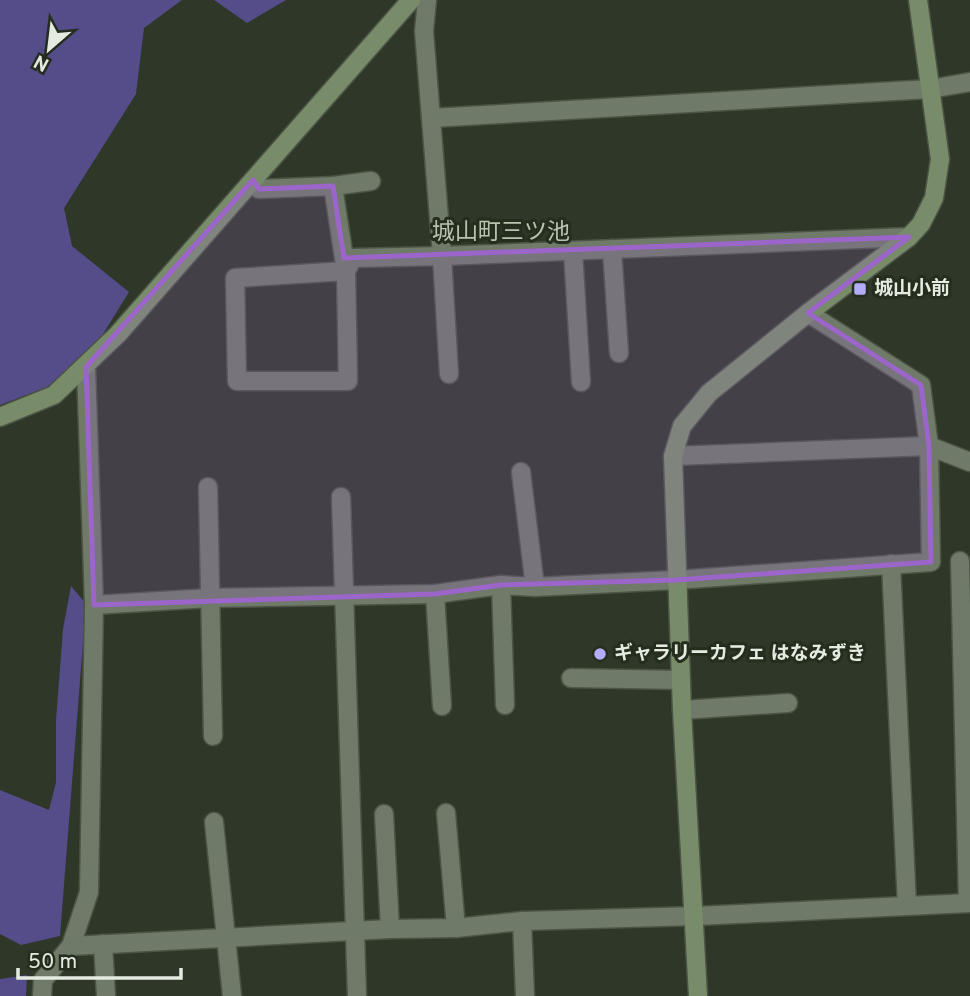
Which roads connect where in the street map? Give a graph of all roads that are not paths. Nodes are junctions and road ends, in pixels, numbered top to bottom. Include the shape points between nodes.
1 (411, 0) edge
2 (427, 0) edge
3 (915, 1) edge
4 (970, 82) edge
5 (930, 89) junction
6 (430, 118) junction
7 (253, 180) junction
8 (371, 181) dead end
9 (333, 186) junction
10 (909, 237) junction
11 (612, 249) junction
12 (573, 251) junction
13 (442, 256) junction
14 (346, 271) junction
15 (808, 313) junction
16 (619, 353) dead end
17 (86, 367) junction
18 (449, 374) dead end
19 (580, 382) dead end
20 (0, 417) edge
21 (929, 446) junction
22 (673, 456) junction
23 (970, 462) edge
24 (521, 472) dead end
25 (208, 487) dead end
26 (341, 497) dead end
27 (965, 561) edge
28 (931, 562) junction
29 (891, 564) junction
30 (677, 580) junction
31 (501, 585) junction
32 (535, 587) junction
33 (435, 594) junction
34 (344, 596) junction
35 (210, 598) junction
36 (94, 605) junction
37 (571, 678) dead end
38 (681, 680) junction
39 (788, 703) dead end
40 (505, 705) dead end
41 (442, 706) dead end
42 (682, 710) junction
43 (213, 736) dead end
44 (446, 813) dead end
45 (384, 814) dead end
46 (214, 822) dead end
47 (969, 903) edge
48 (908, 905) junction
49 (696, 916) junction
50 (522, 921) junction
51 (456, 928) junction
52 (390, 929) junction
53 (353, 931) junction
54 (227, 938) junction
55 (103, 944) junction
56 (71, 946) junction
57 (41, 996) edge
58 (106, 996) edge
59 (232, 996) edge
60 (357, 996) edge
61 (525, 996) edge
62 (698, 996) edge

1 - 7 street
2 - 6 street via 424,31
3 - 5 street
4 - 5 street
5 - 6 street
5 - 10 street via 940,159 938,186 928,213
6 - 13 street
7 - 9 street via 259,189
7 - 17 street
8 - 9 street
9 - 14 street
10 - 11 street
10 - 15 street
11 - 12 street
11 - 16 street
12 - 13 street
12 - 19 street
13 - 14 street via 354,258
13 - 18 street
14 - 14 street via 348,381 237,381 234,278
15 - 21 street via 921,385
15 - 22 street via 709,393 682,426
17 - 20 street via 54,395
17 - 36 street
21 - 22 street
21 - 23 street
21 - 28 street
22 - 30 street
24 - 32 street
25 - 35 street
26 - 34 street
27 - 28 street
27 - 47 street
28 - 29 street
29 - 30 street
29 - 48 street
30 - 32 street
30 - 38 street
31 - 32 street
31 - 33 street
31 - 40 street
33 - 34 street
33 - 41 street
34 - 35 street
34 - 53 street
35 - 36 street
35 - 43 street
36 - 56 street via 89,892
37 - 38 street
38 - 42 street
39 - 42 street
42 - 49 street
44 - 51 street
45 - 52 street
46 - 54 street
47 - 48 street
48 - 49 street
49 - 50 street
49 - 62 street
50 - 51 street
50 - 61 street
51 - 52 street
52 - 53 street
53 - 54 street
53 - 60 street
54 - 55 street
54 - 59 street
55 - 56 street
55 - 58 street
56 - 57 street via 43,980

